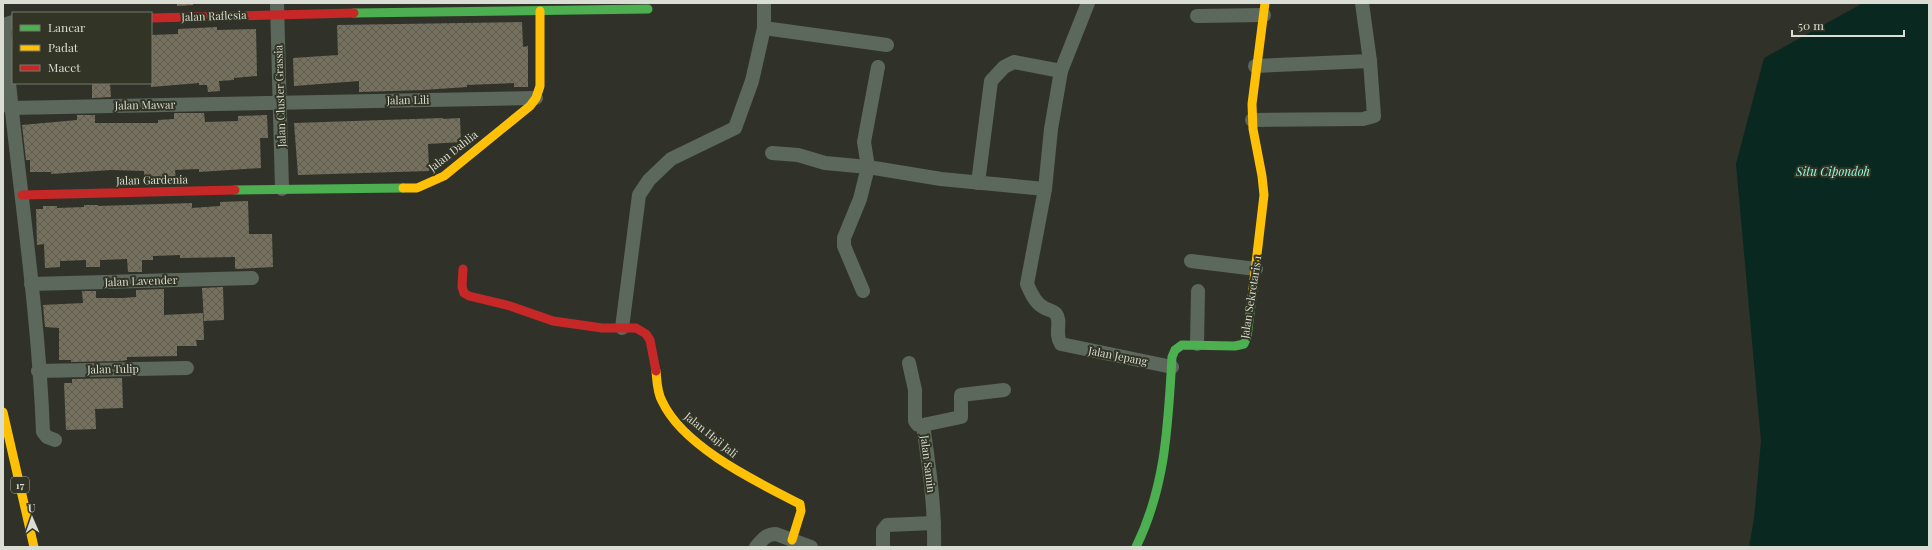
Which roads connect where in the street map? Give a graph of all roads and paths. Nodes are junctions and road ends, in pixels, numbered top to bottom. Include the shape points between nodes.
1 (764, 3) edge
2 (1090, 3) edge
3 (1362, 3) edge
4 (277, 8) edge
5 (648, 9) dead end
6 (1265, 9) edge
7 (540, 10) junction
8 (1197, 16) dead end
9 (152, 18) edge
10 (7, 24) edge
11 (764, 28) junction
12 (887, 45) dead end
13 (1370, 61) junction
14 (1255, 66) junction
15 (878, 67) dead end
16 (1061, 71) junction
17 (536, 98) junction
18 (280, 102) junction
19 (10, 108) junction
20 (1252, 120) junction
21 (772, 153) dead end
22 (868, 166) junction
23 (978, 182) junction
24 (282, 189) junction
25 (1045, 189) junction
26 (22, 195) junction
27 (1192, 261) dead end
28 (463, 269) dead end
29 (1256, 269) junction
30 (252, 278) dead end
31 (31, 284) junction
32 (863, 291) dead end
33 (1198, 291) dead end
34 (622, 328) junction
35 (1197, 344) junction
36 (909, 363) dead end
37 (1172, 367) junction
38 (187, 368) dead end
39 (38, 371) junction
40 (1004, 390) dead end
41 (3, 412) edge
42 (923, 425) junction
43 (55, 440) dead end
44 (934, 523) junction
45 (792, 540) junction
46 (34, 547) edge
47 (756, 547) edge
48 (811, 547) edge
49 (883, 547) edge
50 (934, 547) edge
51 (1136, 547) edge

1 - 11 street
2 - 16 street
3 - 13 street
4 - 7 main road, Jalan Raflesia
4 - 9 main road, Jalan Raflesia
4 - 18 street, Jalan Cluster Grassia
5 - 7 main road, Jalan Raflesia
6 - 8 street
6 - 14 main road, Jalan Sekretaris 1
7 - 17 main road via 540,86
10 - 19 street
11 - 12 street
11 - 34 street via 752,82 735,128 671,158 649,180 639,195
13 - 14 street
13 - 20 street via 1374,116 1363,119
14 - 20 main road, Jalan Sekretaris 1
15 - 22 street via 864,142
16 - 23 street via 1014,62 1004,67 991,81
16 - 25 street via 1051,129
17 - 18 street, Jalan Lili
17 - 24 main road, Jalan Dahlia via 444,176 430,184 417,188
18 - 19 street, Jalan Mawar
18 - 24 street, Jalan Cluster Grassia
19 - 26 street
20 - 29 main road, Jalan Sekretaris 1 via 1264,182
21 - 22 street via 798,155 824,163
22 - 23 street via 940,179
22 - 32 street via 860,199 844,238 844,246
23 - 25 street
24 - 26 main road, Jalan Gardenia
25 - 37 street, Jalan Jepang via 1027,284 1041,306 1057,315 1060,344
26 - 31 street
27 - 29 street
28 - 34 main road, Jalan Haji Jali via 462,287 464,293 469,296 510,306 553,321 602,328
29 - 35 main road, Jalan Sekretaris 1 via 1244,344
30 - 31 street, Jalan Lavender
31 - 39 street
33 - 35 street
34 - 45 main road, Jalan Haji Jali via 636,328 648,336 661,400 674,420 734,469 800,504 801,511
35 - 37 main road, Jalan Sekretaris 1 via 1178,347 1172,357
36 - 42 street, Jalan Samin via 915,390 915,422
37 - 51 main road, Jalan Sekretaris 1 via 1166,447 1148,524
38 - 39 street, Jalan Tulip
39 - 43 street via 42,432
40 - 42 street via 960,395 961,417
41 - 46 main road, 17
42 - 44 street, Jalan Samin via 930,469
44 - 49 street via 887,525 883,530
44 - 50 street, Jalan Samin
45 - 47 street via 770,534
45 - 48 street

